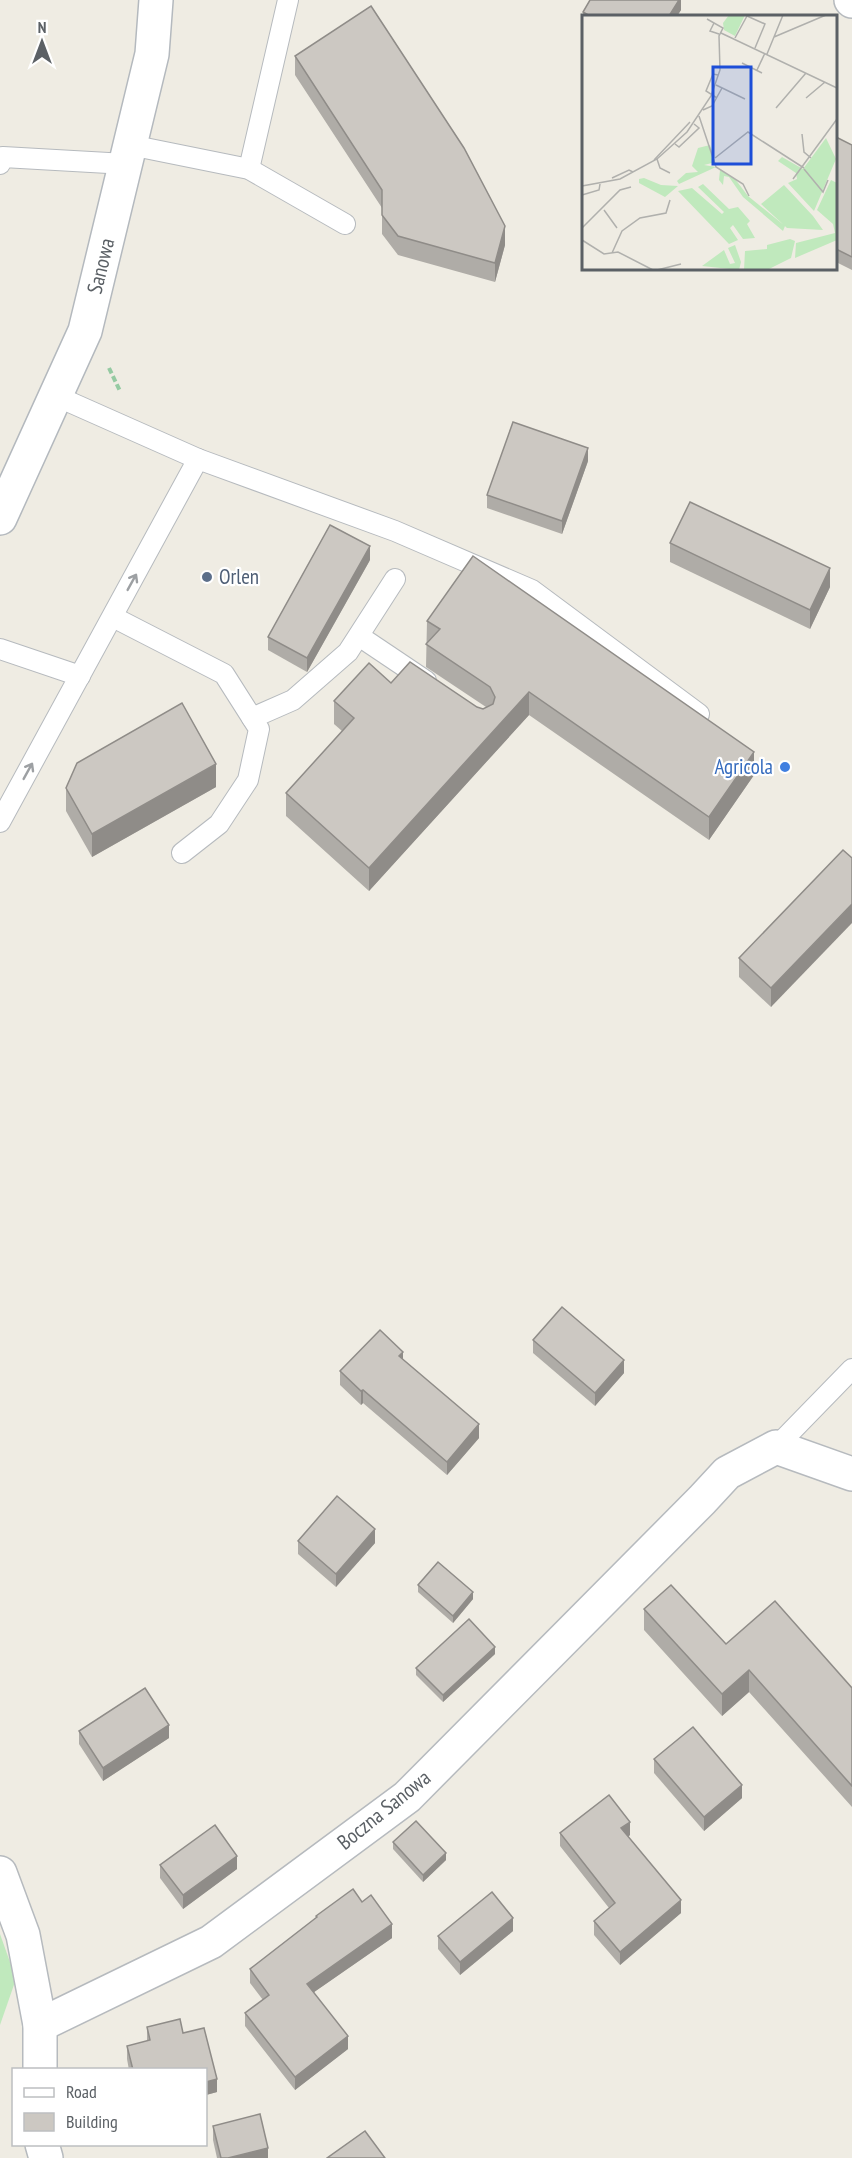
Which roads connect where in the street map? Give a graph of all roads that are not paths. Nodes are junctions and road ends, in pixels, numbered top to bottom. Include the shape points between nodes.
1 (156, 0) edge
2 (288, 0) edge
3 (128, 154) junction
4 (0, 164) edge
5 (249, 169) junction
6 (345, 224) dead end
7 (56, 396) junction
8 (198, 459) junction
9 (0, 518) edge
10 (395, 579) dead end
11 (113, 617) junction
12 (358, 636) junction
13 (0, 649) edge
14 (80, 676) junction
15 (444, 694) edge
16 (699, 714) edge
17 (252, 718) junction
18 (0, 822) edge
19 (182, 854) dead end
20 (852, 1369) edge
21 (776, 1447) junction
22 (852, 1474) edge
23 (0, 1872) edge
24 (40, 2025) junction
25 (40, 2068) edge

1 - 3 street, Sanowa via 152,54
2 - 5 lane
3 - 4 lane via 3,157
3 - 5 lane
3 - 7 street, Sanowa via 85,331
5 - 6 lane
7 - 8 lane
7 - 9 street, Sanowa
11 -> 8 lane
8 - 16 lane via 395,531 532,590
10 - 12 lane
11 - 14 lane
11 - 17 lane via 224,674
12 - 15 lane
12 - 17 lane via 348,652 293,700
13 - 14 lane
18 -> 14 lane
17 - 19 lane via 259,729 248,780 219,824
20 - 21 lane
21 - 22 street
21 - 24 street, Boczna Sanowa via 727,1473 407,1797 211,1942
23 - 24 street via 22,1935
24 - 25 street

